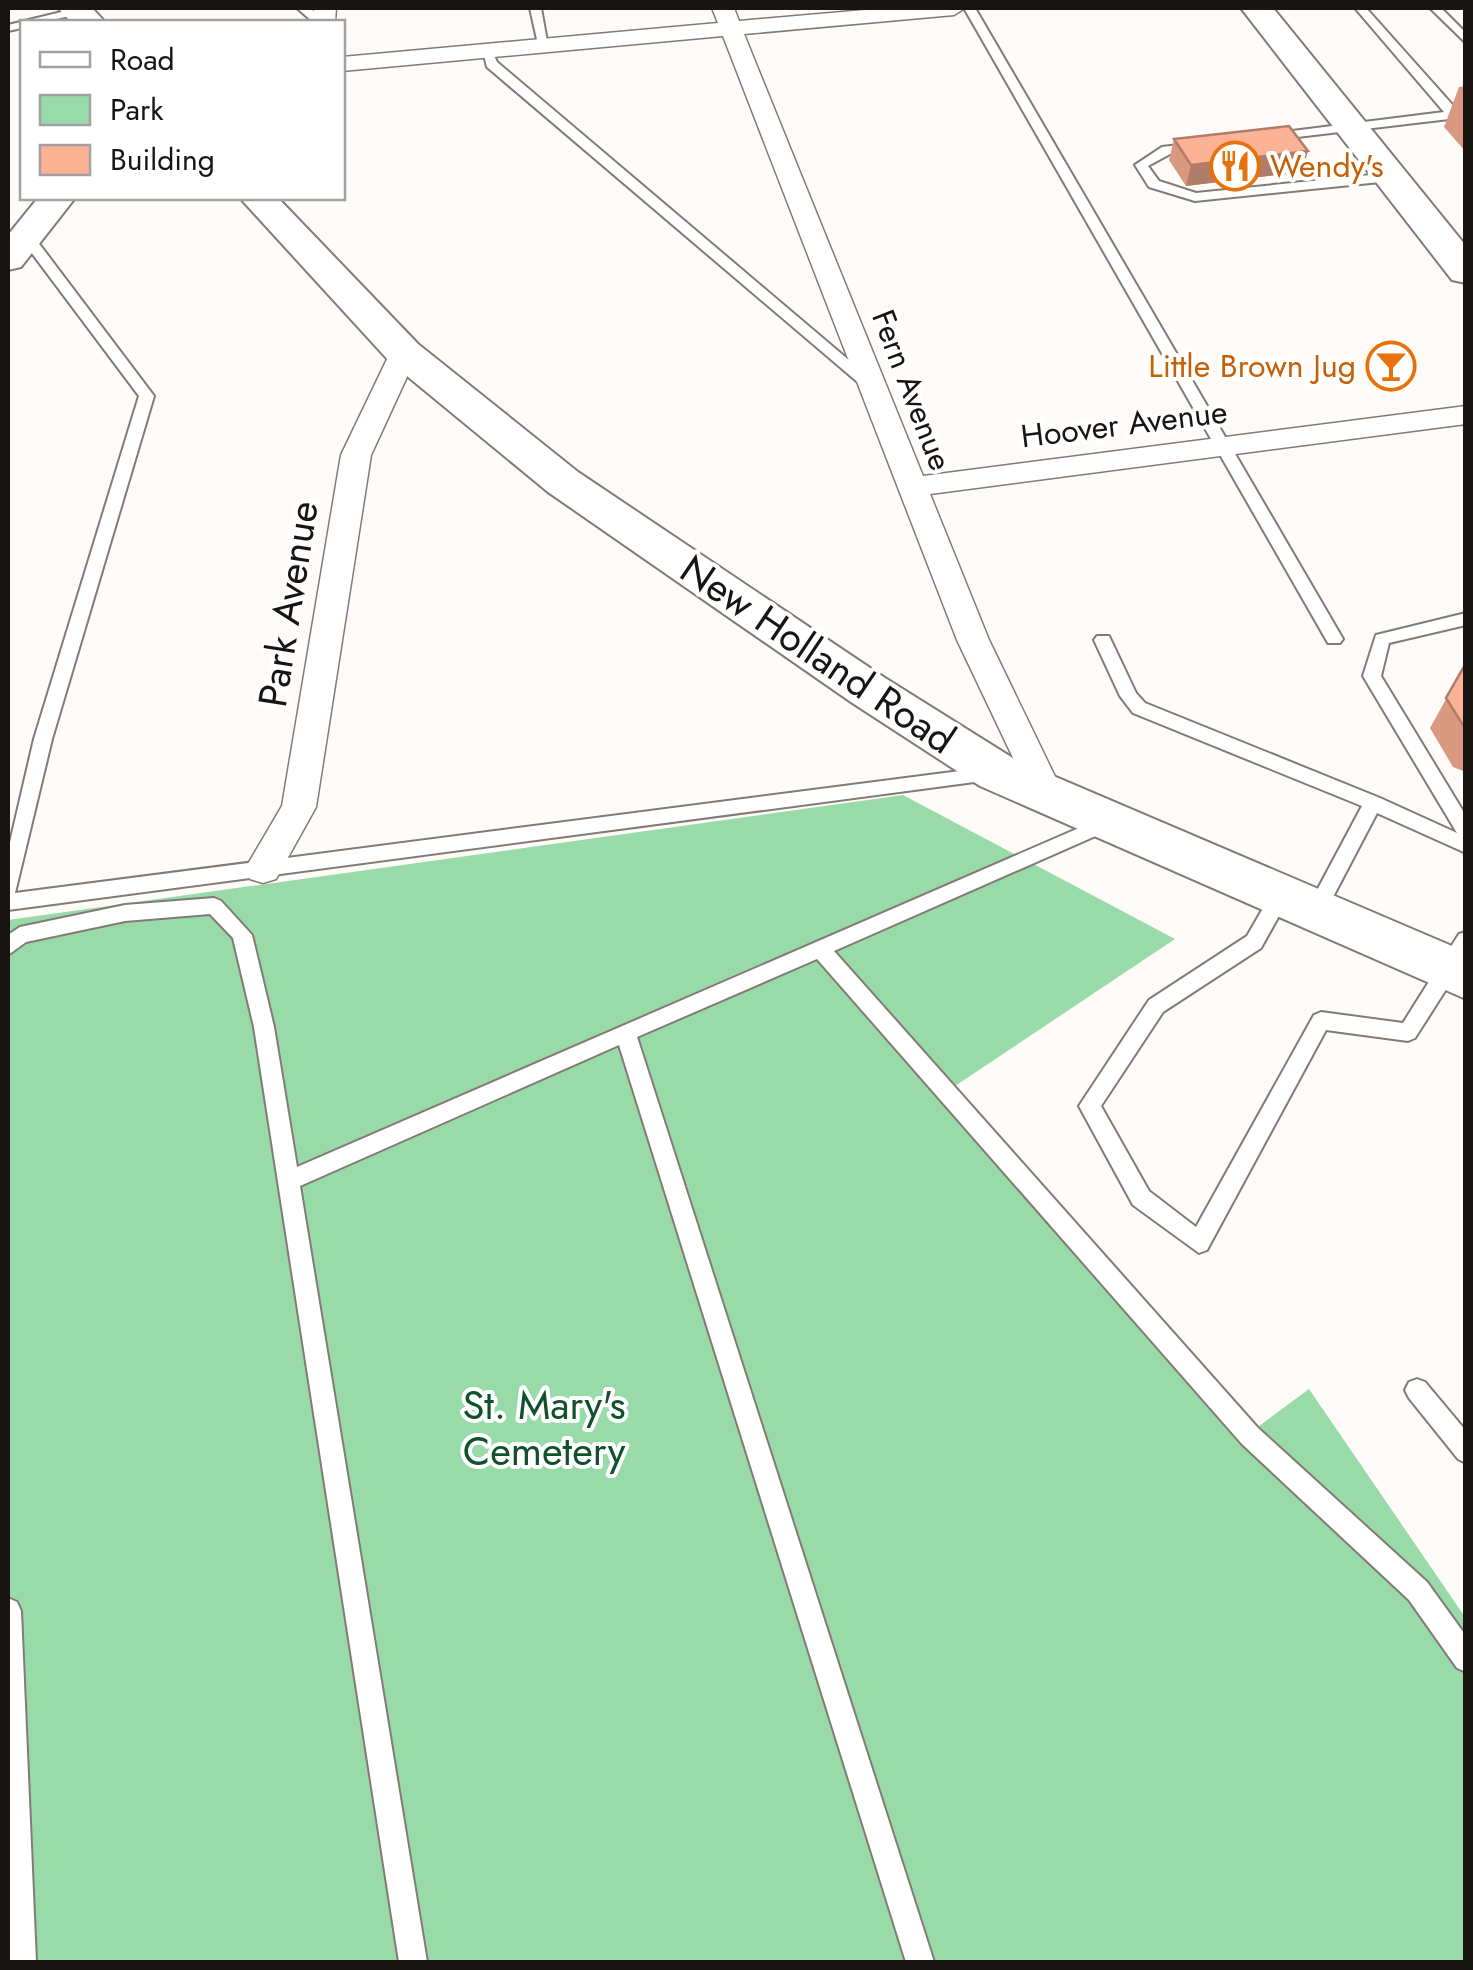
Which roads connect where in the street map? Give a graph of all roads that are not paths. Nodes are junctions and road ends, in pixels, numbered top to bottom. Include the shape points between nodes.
1 (534, 8) edge
2 (954, 8) edge
3 (969, 8) edge
4 (1257, 8) edge
5 (1360, 8) edge
6 (1435, 8) edge
7 (80, 14) edge
8 (728, 18) edge
9 (43, 20) edge
10 (1466, 40) edge
11 (544, 44) junction
12 (486, 50) junction
13 (345, 64) edge
14 (1459, 113) edge
15 (1354, 128) junction
16 (1247, 141) edge
17 (1215, 145) edge
18 (1390, 177) junction
19 (55, 200) edge
20 (260, 200) edge
21 (17, 247) edge
22 (1466, 272) edge
23 (404, 354) junction
24 (872, 387) junction
25 (1466, 415) edge
26 (1221, 446) junction
27 (911, 487) junction
28 (1466, 620) edge
29 (1103, 640) dead end
30 (1334, 640) dead end
31 (998, 773) junction
32 (1046, 793) junction
33 (1374, 803) junction
34 (1111, 822) junction
35 (1466, 833) edge
36 (1466, 846) edge
37 (263, 868) junction
38 (8, 889) edge
39 (8, 902) edge
40 (1298, 903) junction
41 (14, 941) edge
42 (820, 949) junction
43 (1460, 962) edge
44 (8, 964) edge
45 (626, 1034) junction
46 (290, 1180) junction
47 (1417, 1390) dead end
48 (1466, 1451) edge
49 (8, 1611) edge
50 (1466, 1659) edge
51 (14, 1895) edge
52 (22, 1962) edge
53 (413, 1962) edge
54 (920, 1962) edge

1 - 11 lane
2 - 8 street
3 - 26 lane
4 - 15 main road
5 - 14 lane
6 - 10 lane
7 - 9 lane
8 - 11 street
8 - 24 street, Fern Avenue
11 - 12 street
12 - 13 street
12 - 24 lane via 491,64
14 - 15 lane
15 - 16 lane
15 - 18 main road
17 - 18 lane via 1167,150 1141,165 1154,184 1194,197
18 - 22 main road
19 - 21 main road
20 - 23 main road, New Holland Road
21 - 38 lane via 147,396 43,739
23 - 31 main road, New Holland Road via 563,482
23 - 37 street, Park Avenue via 356,455 299,807
24 - 27 street, Fern Avenue
25 - 26 street, Hoover Avenue
26 - 27 street, Hoover Avenue
26 - 30 lane
27 - 32 street, Fern Avenue via 973,640
28 - 35 lane via 1382,639 1372,676
29 - 33 lane via 1139,708
31 - 32 main road, New Holland Road
31 - 37 lane
32 - 34 main road, New Holland Road
33 - 36 lane
33 - 40 lane
34 - 40 main road, New Holland Road
34 - 42 lane
37 - 39 lane
40 - 43 main road, New Holland Road
40 - 43 lane via 1254,942 1156,1006 1090,1106 1141,1198 1199,1243 1321,1020 1408,1032
41 - 44 lane
41 - 46 lane via 125,913 214,906 242,935
42 - 45 lane
42 - 50 lane via 1250,1436 1418,1590
45 - 46 lane
45 - 54 lane
46 - 53 lane
47 - 48 lane
49 - 51 lane
51 - 52 lane

